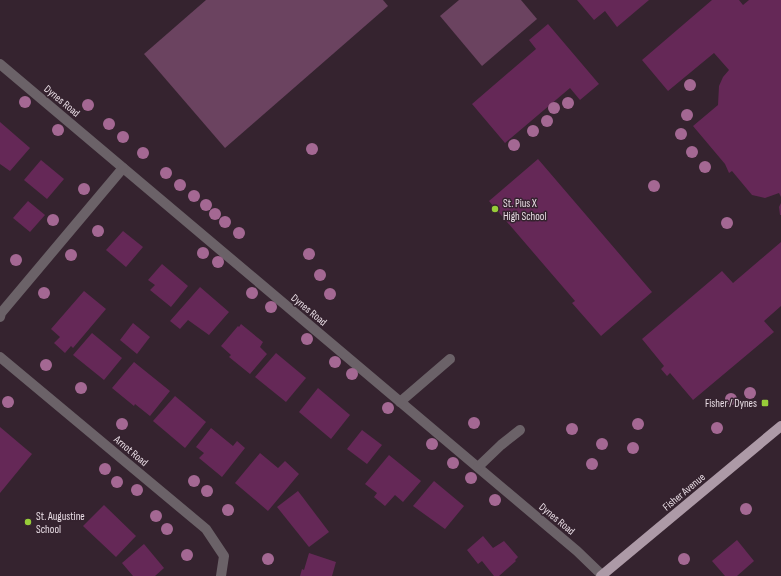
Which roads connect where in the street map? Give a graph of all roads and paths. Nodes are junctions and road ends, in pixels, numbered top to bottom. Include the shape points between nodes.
1 (0, 64) edge
2 (123, 168) junction
3 (0, 317) edge
4 (0, 356) edge
5 (450, 358) dead end
6 (400, 402) junction
7 (781, 426) edge
8 (520, 430) dead end
9 (478, 467) junction
10 (221, 576) edge
11 (602, 576) edge

1 - 2 street, Dynes Road
2 - 3 street
2 - 6 street, Dynes Road
4 - 10 street, Arnot Road via 206,529 224,556
5 - 6 street
6 - 9 street, Dynes Road
7 - 11 main road, Fisher Avenue
8 - 9 street
9 - 11 street, Dynes Road via 577,551

